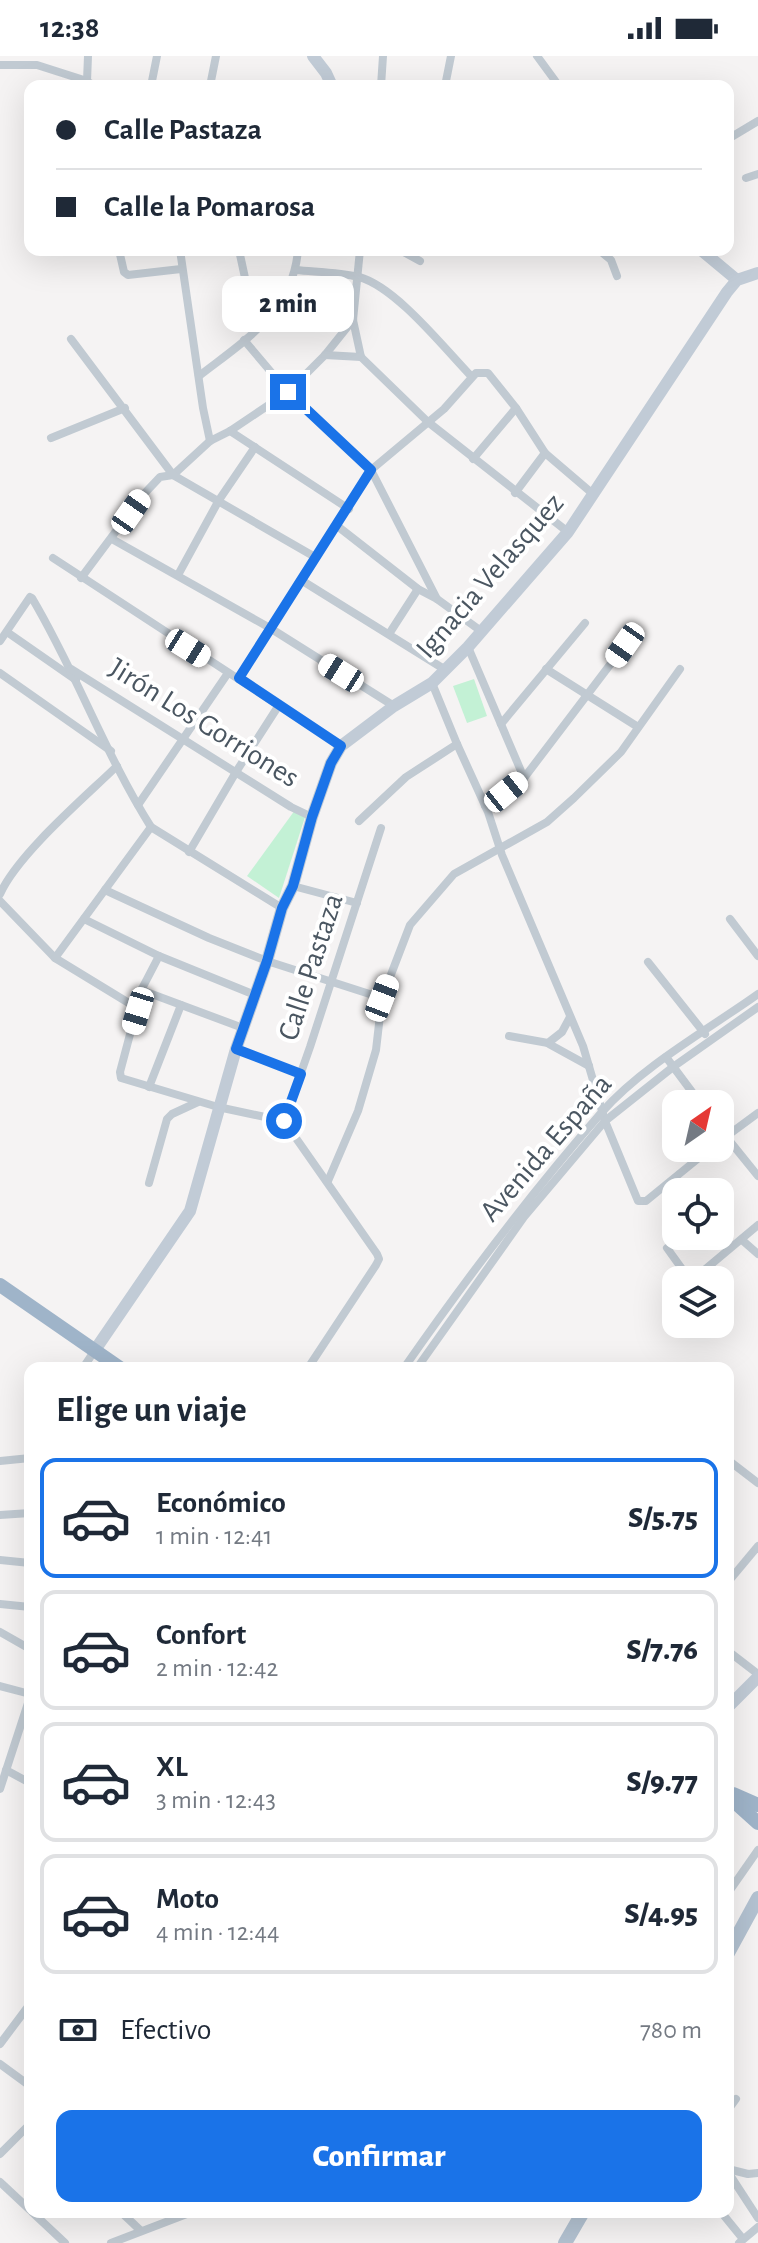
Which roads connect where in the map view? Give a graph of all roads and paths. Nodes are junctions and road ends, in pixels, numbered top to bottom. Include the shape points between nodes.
1 (88, 56) edge
2 (157, 56) edge
3 (216, 56) edge
4 (313, 56) edge
5 (383, 56) edge
6 (451, 56) edge
7 (537, 56) edge
8 (0, 65) edge
9 (79, 80) edge
10 (90, 80) edge
11 (152, 80) edge
12 (211, 80) edge
13 (329, 80) edge
14 (381, 80) edge
15 (446, 80) edge
16 (555, 80) edge
17 (758, 121) edge
18 (734, 135) edge
19 (758, 174) edge
20 (746, 178) dead end
21 (120, 256) edge
22 (182, 256) edge
23 (240, 256) edge
24 (297, 256) edge
25 (359, 256) edge
26 (411, 256) edge
27 (606, 256) edge
28 (708, 256) edge
29 (420, 261) dead end
30 (181, 269) junction
31 (296, 270) junction
32 (758, 273) edge
33 (356, 276) junction
34 (617, 276) dead end
35 (737, 280) junction
36 (353, 320) junction
37 (256, 329) junction
38 (71, 339) dead end
39 (244, 340) junction
40 (325, 355) junction
41 (361, 357) junction
42 (199, 376) junction
43 (471, 376) junction
44 (288, 392) junction
45 (125, 408) junction
46 (516, 408) junction
47 (428, 422) junction
48 (230, 431) junction
49 (51, 438) dead end
50 (210, 441) junction
51 (255, 447) junction
52 (545, 453) junction
53 (473, 459) junction
54 (371, 470) junction
55 (173, 475) junction
56 (515, 493) junction
57 (593, 494) junction
58 (219, 500) junction
59 (349, 509) junction
60 (336, 525) junction
61 (568, 532) junction
62 (112, 539) junction
63 (315, 557) junction
64 (53, 558) dead end
65 (178, 575) junction
66 (81, 578) junction
67 (301, 580) junction
68 (418, 589) junction
69 (437, 599) junction
70 (585, 623) dead end
71 (270, 628) junction
72 (481, 631) junction
73 (7, 632) junction
74 (389, 634) junction
75 (0, 641) edge
76 (625, 645) dead end
77 (468, 647) junction
78 (70, 669) junction
79 (444, 669) junction
80 (546, 669) junction
81 (680, 669) dead end
82 (0, 673) edge
83 (228, 673) junction
84 (239, 678) junction
85 (77, 680) junction
86 (432, 683) junction
87 (589, 695) junction
88 (279, 705) junction
89 (394, 706) junction
90 (501, 724) junction
91 (638, 727) junction
92 (183, 739) junction
93 (457, 744) junction
94 (341, 746) junction
95 (111, 751) junction
96 (117, 766) junction
97 (236, 772) junction
98 (524, 778) junction
99 (138, 805) junction
100 (487, 810) junction
101 (312, 817) junction
102 (359, 821) dead end
103 (151, 827) junction
104 (381, 828) dead end
105 (189, 852) junction
106 (293, 886) junction
107 (105, 890) junction
108 (0, 894) edge
109 (0, 901) edge
110 (357, 903) junction
111 (282, 908) junction
112 (84, 919) junction
113 (730, 919) dead end
114 (159, 956) junction
115 (758, 956) edge
116 (55, 958) junction
117 (267, 961) junction
118 (648, 962) dead end
119 (331, 981) junction
120 (141, 990) junction
121 (758, 994) edge
122 (255, 995) junction
123 (382, 998) junction
124 (134, 1004) junction
125 (181, 1005) junction
126 (758, 1007) edge
127 (570, 1017) junction
128 (243, 1028) junction
129 (704, 1031) junction
130 (509, 1036) dead end
131 (710, 1042) junction
132 (548, 1043) junction
133 (236, 1049) junction
134 (666, 1057) junction
135 (589, 1066) junction
136 (673, 1067) junction
137 (301, 1074) junction
138 (149, 1087) junction
139 (690, 1090) edge
140 (198, 1101) junction
141 (218, 1107) junction
142 (758, 1113) edge
143 (604, 1116) junction
144 (284, 1121) junction
145 (734, 1128) edge
146 (734, 1149) edge
147 (694, 1162) edge
148 (758, 1176) edge
149 (328, 1181) junction
150 (149, 1183) dead end
151 (758, 1225) edge
152 (742, 1240) junction
153 (734, 1246) edge
154 (668, 1250) edge
155 (729, 1250) edge
156 (758, 1254) edge
157 (0, 1285) edge
158 (95, 1350) junction
159 (88, 1362) edge
160 (112, 1362) edge
161 (312, 1362) edge
162 (408, 1362) edge
163 (421, 1362) edge
164 (24, 1459) edge
165 (0, 1461) edge
166 (734, 1465) edge
167 (758, 1483) edge
168 (24, 1513) edge
169 (0, 1515) edge
170 (758, 1546) edge
171 (0, 1560) edge
172 (24, 1562) edge
173 (734, 1575) edge
174 (0, 1604) edge
175 (24, 1606) edge
176 (0, 1632) edge
177 (24, 1646) edge
178 (734, 1656) edge
179 (758, 1675) edge
180 (0, 1686) edge
181 (24, 1694) edge
182 (734, 1701) edge
183 (24, 1714) edge
184 (6, 1770) junction
185 (24, 1780) edge
186 (0, 1789) edge
187 (734, 1796) edge
188 (734, 1800) edge
189 (758, 1805) edge
190 (758, 1823) edge
191 (758, 1850) edge
192 (734, 1884) edge
193 (758, 1898) edge
194 (734, 1942) edge
195 (24, 2012) edge
196 (0, 2044) edge
197 (0, 2064) edge
198 (24, 2082) edge
199 (736, 2099) dead end
200 (734, 2102) edge
201 (24, 2130) edge
202 (0, 2154) edge
203 (734, 2172) edge
204 (758, 2173) edge
205 (0, 2182) edge
206 (735, 2183) edge
207 (24, 2204) edge
208 (38, 2218) edge
209 (127, 2218) edge
210 (166, 2218) edge
211 (580, 2218) edge
212 (725, 2218) edge
213 (758, 2218) edge
214 (758, 2227) edge
215 (140, 2230) junction
216 (741, 2241) edge
217 (65, 2243) edge
218 (111, 2243) edge
219 (565, 2243) edge

1 - 10 street
2 - 11 street
3 - 12 street
4 - 13 main road
5 - 14 street
6 - 15 street
7 - 16 street
8 - 9 street via 37,65
17 - 18 street
19 - 20 street
21 - 30 street via 128,275
22 - 30 street
23 - 37 street
24 - 31 street
25 - 33 street
26 - 29 street
27 - 34 street
28 - 35 main road
30 - 42 street
31 - 33 street
31 - 37 street via 280,306
32 - 35 main road
33 - 36 street
33 - 43 street via 403,303
35 - 57 main road, Ignacia Velasquez
36 - 40 street
36 - 41 street
37 - 39 street
38 - 45 street
39 - 42 street
39 - 44 street
40 - 41 street
40 - 44 street
41 - 47 street
42 - 50 street
43 - 46 street via 488,373
43 - 47 street
44 - 48 street
44 - 54 street
45 - 49 street
45 - 55 street
46 - 52 street
46 - 53 street
47 - 53 street
47 - 54 street
48 - 50 street
48 - 51 street
50 - 55 street
51 - 58 street
51 - 59 street
52 - 56 street
52 - 57 street
53 - 56 street
54 - 59 street
54 - 69 street
55 - 58 street
55 - 62 street via 152,485
56 - 61 street
57 - 61 main road, Ignacia Velasquez
58 - 63 street
58 - 65 street
59 - 60 street
60 - 63 street
60 - 68 street
61 - 72 main road, Ignacia Velasquez
62 - 65 street
62 - 66 street
63 - 67 street
64 - 66 street
65 - 71 street
66 - 83 street
67 - 71 street
67 - 74 street
68 - 69 street
68 - 74 street
69 - 72 street
70 - 80 street
71 - 84 street
71 - 89 street
72 - 77 main road, Ignacia Velasquez
73 - 75 street
73 - 78 street via 32,598
73 - 85 street, Jirón Los Gorriones
74 - 79 street
76 - 87 street
77 - 79 main road, Ignacia Velasquez
77 - 90 street
78 - 85 street
78 - 92 street, Jirón Los Gorriones
79 - 86 main road, Ignacia Velasquez
80 - 87 street
80 - 90 street
81 - 91 street
82 - 95 street
83 - 84 street
83 - 92 street
84 - 88 street
85 - 95 street
86 - 89 main road, Ignacia Velasquez
86 - 93 street
87 - 91 street
87 - 98 street
88 - 94 street
88 - 97 street
89 - 94 main road, Ignacia Velasquez
90 - 98 street
91 - 123 street via 621,752 547,822 454,874 410,925
92 - 97 street, Jirón Los Gorriones
92 - 99 street
93 - 100 street
93 - 102 street via 406,777
94 - 101 main road, Ignacia Velasquez
95 - 96 street
96 - 99 street
96 - 108 street via 59,821
97 - 101 street, Jirón Los Gorriones
97 - 105 street
98 - 100 street
99 - 103 street
100 - 127 street
101 - 106 main road, Ignacia Velasquez
103 - 105 street
103 - 107 street
104 - 110 street, Calle Pastaza
105 - 111 street
106 - 110 street
106 - 111 main road, Ignacia Velasquez
107 - 112 street
107 - 117 street
109 - 116 street
110 - 119 street, Calle Pastaza
111 - 117 main road, Ignacia Velasquez
112 - 114 street
112 - 116 street
113 - 115 street
114 - 120 street
114 - 122 street
116 - 124 street
117 - 119 street
117 - 122 main road, Ignacia Velasquez
118 - 129 street
119 - 123 street
119 - 137 street, Calle Pastaza
120 - 124 street
120 - 125 street
121 - 129 street, Avenida España
122 - 128 main road, Ignacia Velasquez
123 - 149 street via 376,1050 358,1111
124 - 138 street via 138,1011 120,1076
125 - 128 street
125 - 138 street
126 - 131 street, Avenida España
127 - 132 street
127 - 135 street
128 - 133 main road, Ignacia Velasquez
129 - 131 street
129 - 134 street, Avenida España
130 - 132 street
131 - 136 street, Avenida España
132 - 135 street
133 - 137 street
133 - 141 main road, Ignacia Velasquez
134 - 136 street
134 - 143 street, Avenida España
135 - 143 street
136 - 139 street
136 - 143 street, Avenida España
137 - 144 street, Calle Pastaza
138 - 140 street
140 - 141 street
140 - 150 street via 167,1119
141 - 144 street
141 - 158 main road, Ignacia Velasquez via 190,1211
142 - 145 street
143 - 147 street via 638,1201 646,1201
143 - 162 street, Avenida España via 518,1212
143 - 163 street, Avenida España
144 - 149 street
146 - 148 street
149 - 161 street via 379,1259
151 - 152 street
152 - 153 street
152 - 156 street
154 - 155 street via 692,1278
157 - 158 highway
158 - 159 street
158 - 160 highway
164 - 165 street
166 - 167 street
168 - 169 street
170 - 173 street
171 - 172 street
174 - 175 street
176 - 177 street
178 - 179 street
179 - 182 main road
180 - 181 street
183 - 184 street
184 - 185 street
184 - 186 street
187 - 189 highway
188 - 190 highway
191 - 192 street
193 - 194 main road
195 - 196 street
197 - 198 street
199 - 200 street
201 - 202 street
203 - 204 street
205 - 207 street
206 - 213 street
208 - 217 street
209 - 215 street
210 - 215 street
211 - 219 main road
212 - 216 street
214 - 216 street
215 - 218 street

